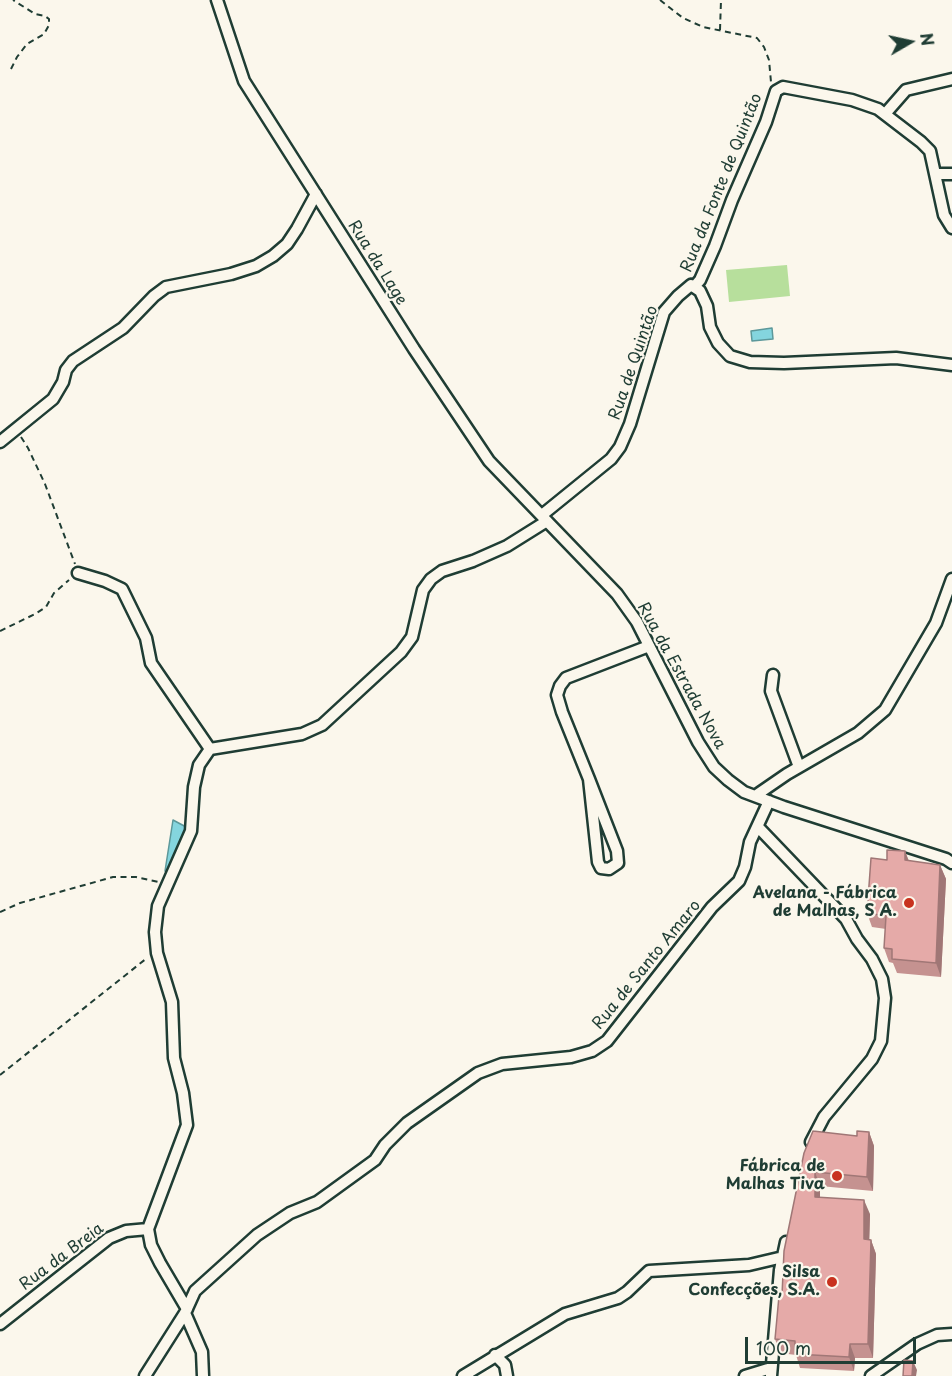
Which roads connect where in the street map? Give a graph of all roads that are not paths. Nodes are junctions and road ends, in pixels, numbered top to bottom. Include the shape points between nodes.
1 (217, 0) edge
2 (952, 79) edge
3 (885, 114) junction
4 (936, 174) junction
5 (952, 174) edge
6 (316, 194) junction
7 (952, 228) edge
8 (694, 287) junction
9 (952, 365) edge
10 (0, 442) edge
11 (545, 518) junction
12 (78, 573) road end
13 (952, 579) edge
14 (649, 646) junction
15 (773, 675) dead end
16 (210, 749) junction
17 (800, 767) junction
18 (589, 779) junction
19 (755, 796) junction
20 (769, 801) junction
21 (758, 827) junction
22 (950, 860) edge
23 (806, 1155) edge
24 (148, 1229) junction
25 (788, 1234) edge
26 (783, 1257) junction
27 (186, 1311) junction
28 (0, 1323) edge
29 (952, 1334) edge
30 (495, 1355) junction
31 (771, 1372) edge
32 (145, 1376) edge
33 (203, 1376) edge
34 (463, 1376) edge
35 (507, 1376) edge
36 (745, 1376) edge
37 (871, 1376) edge

1 - 6 street, Rua da Lage via 244,81
2 - 3 street via 906,90
3 - 4 street, Rua da Fonte de Quintão via 930,152
3 - 8 street, Rua da Fonte de Quintão via 823,93 783,87 776,91 715,246
4 - 5 street
4 - 7 street, Rua da Fonte de Quintão via 944,215
6 - 10 street via 287,244 273,256 231,274 166,287 123,328 73,361 53,399
6 - 11 street, Rua da Lage via 489,461
8 - 9 street via 707,306 710,327 718,343 730,356 750,362 896,358
8 - 11 street, Rua de Quintão via 691,285 664,312 620,447
11 - 14 street, Rua da Estrada Nova via 616,594
11 - 16 street, Rua de Quintão via 507,546 431,579 423,590 412,637 402,652 322,725 302,734
12 - 16 street via 122,589 146,638 152,663
13 - 17 street via 936,623 885,710 858,732
14 - 18 street via 566,678 560,686 557,695 562,712
14 - 19 street, Rua da Estrada Nova via 714,767 744,792
15 - 17 street via 771,691
16 - 24 street via 199,765 191,831 158,906 157,953 172,1002 174,1058 187,1125
17 - 19 street
18 - 18 street via 617,851 618,863 609,869 601,868 598,861
19 - 20 street, Rua da Estrada Nova
20 - 21 street, Rua de Santo Amaro
20 - 22 street, Rua da Estrada Nova
21 - 23 street via 846,919 882,979 885,998 881,1041 872,1059 824,1116
21 - 27 street, Rua de Santo Amaro via 739,881 712,907 607,1041 592,1051 571,1057 502,1064 478,1073 407,1123 366,1167 317,1202 290,1213 257,1235 195,1291
24 - 27 street via 151,1245
24 - 28 street, Rua da Breia via 109,1238
25 - 26 street
26 - 30 street via 749,1264 649,1271 618,1298 564,1314
26 - 31 street
27 - 32 street, Rua de Santo Amaro
27 - 33 street via 202,1352
29 - 37 street via 937,1335 917,1344
30 - 34 street
30 - 35 street via 505,1365
31 - 36 street

